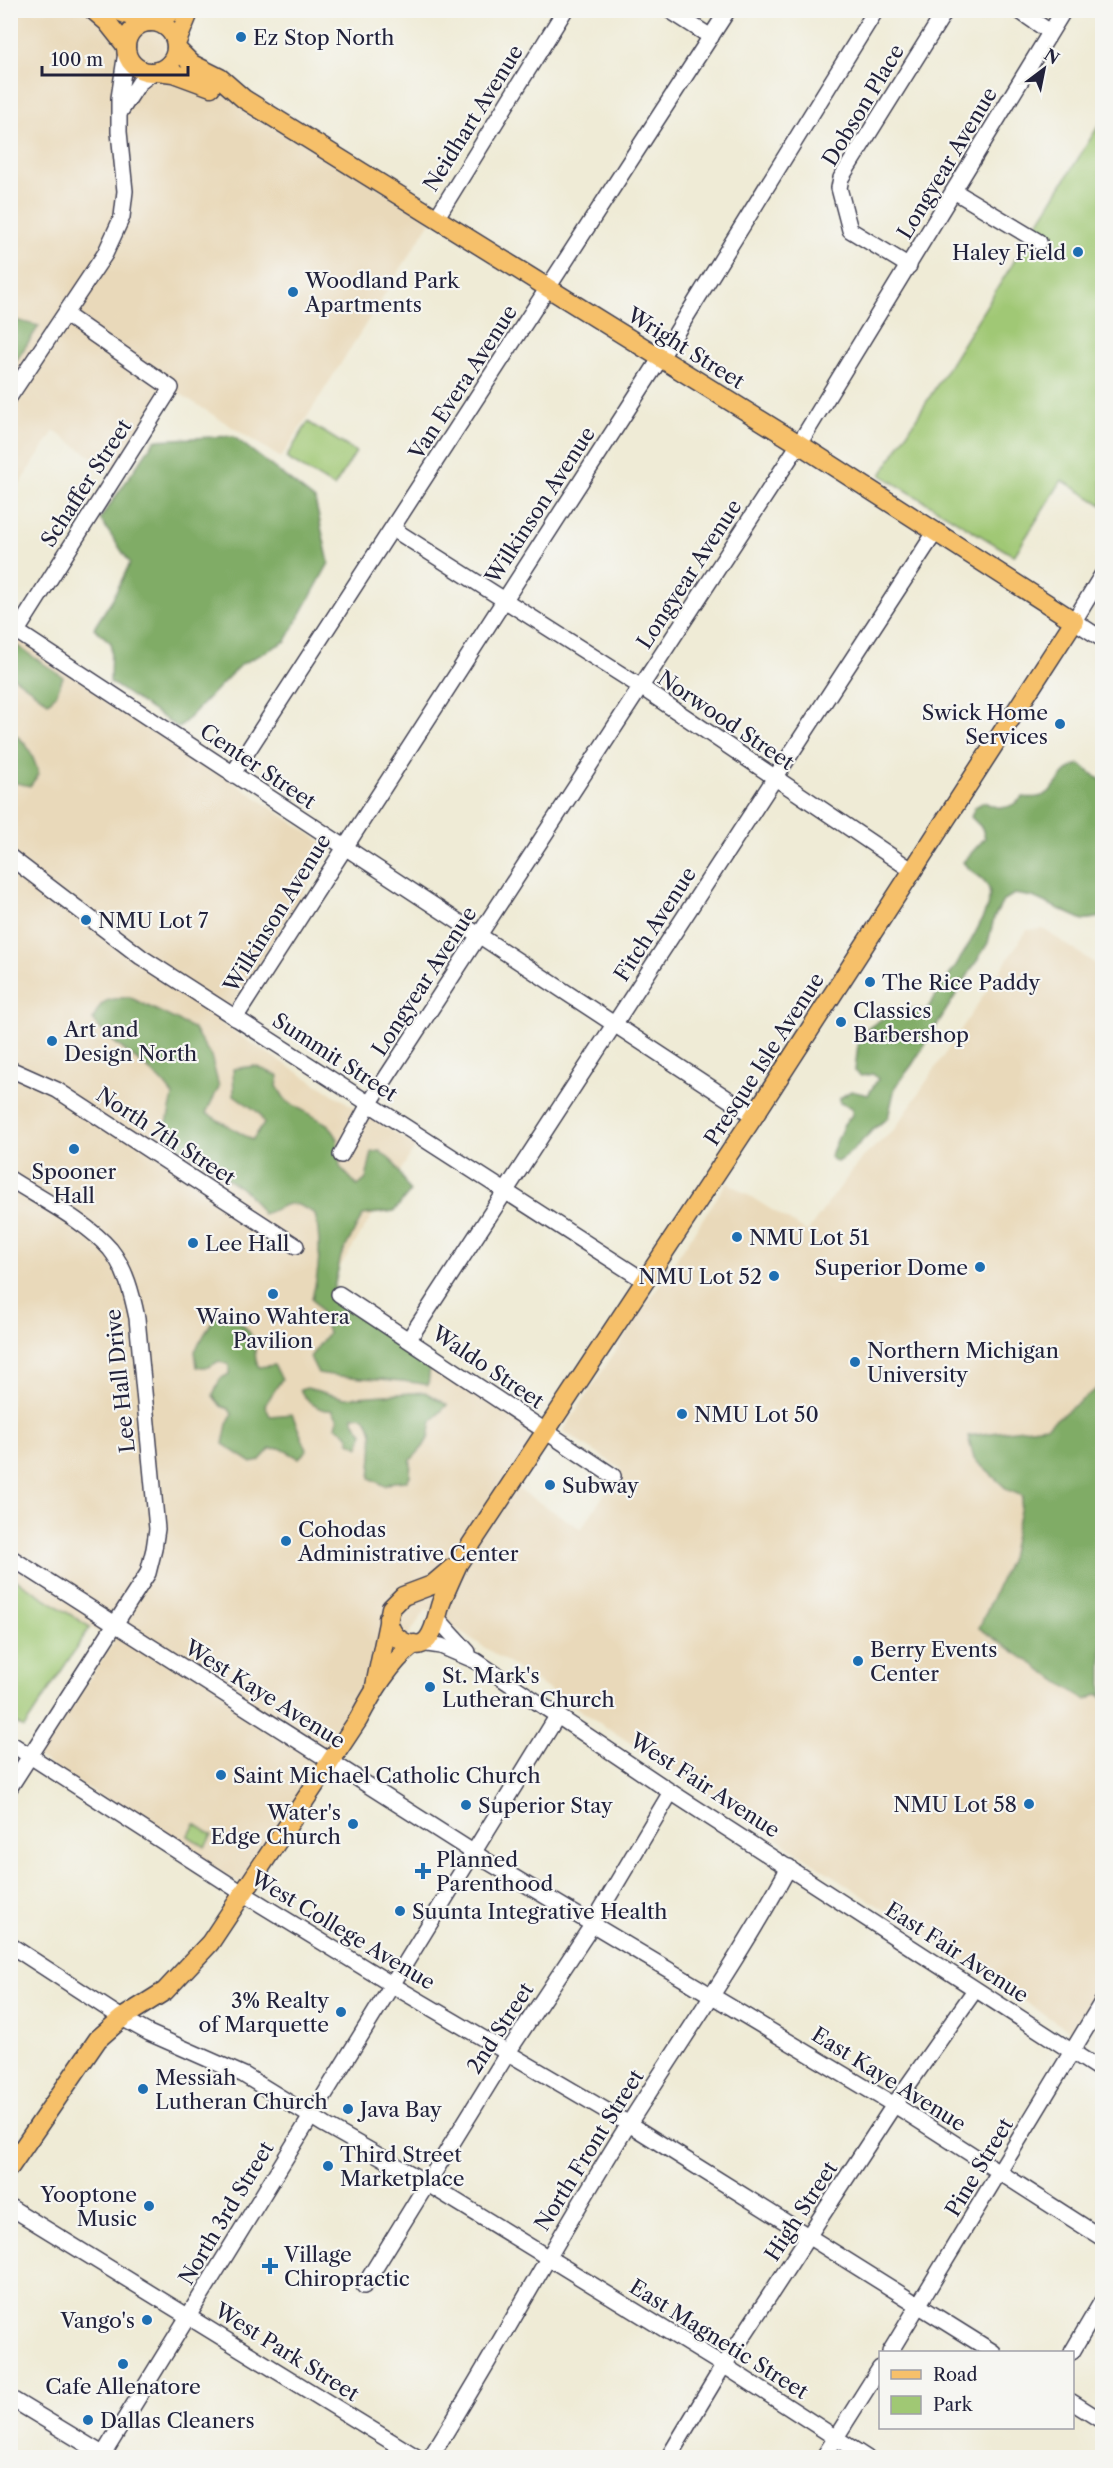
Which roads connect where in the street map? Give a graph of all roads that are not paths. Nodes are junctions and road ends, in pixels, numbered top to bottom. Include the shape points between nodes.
1 (93, 10) edge
2 (115, 10) edge
3 (174, 10) edge
4 (190, 10) edge
5 (565, 10) edge
6 (669, 10) edge
7 (728, 10) edge
8 (876, 10) edge
9 (946, 10) edge
10 (1018, 10) edge
11 (1064, 10) edge
12 (147, 22) junction
13 (1050, 32) junction
14 (711, 38) junction
15 (176, 46) junction
16 (126, 49) junction
17 (155, 72) junction
18 (244, 99) junction
19 (120, 112) junction
20 (954, 191) junction
21 (436, 217) junction
22 (1039, 242) dead end
23 (909, 266) junction
24 (548, 289) junction
25 (66, 315) junction
26 (660, 359) junction
27 (10, 396) edge
28 (799, 444) junction
29 (393, 529) junction
30 (936, 531) junction
31 (1102, 575) edge
32 (504, 599) junction
33 (1074, 621) junction
34 (14, 629) edge
35 (1102, 639) edge
36 (641, 687) junction
37 (232, 775) junction
38 (775, 779) junction
39 (343, 848) junction
40 (10, 857) edge
41 (913, 871) junction
42 (478, 936) junction
43 (235, 1018) junction
44 (614, 1025) junction
45 (10, 1069) edge
46 (369, 1104) junction
47 (754, 1116) junction
48 (341, 1155) dead end
49 (10, 1179) edge
50 (506, 1191) junction
51 (296, 1246) dead end
52 (645, 1281) junction
53 (339, 1294) dead end
54 (409, 1339) junction
55 (546, 1431) junction
56 (613, 1476) dead end
57 (10, 1557) edge
58 (458, 1563) junction
59 (408, 1595) junction
60 (438, 1617) junction
61 (388, 1618) junction
62 (114, 1625) junction
63 (418, 1643) junction
64 (476, 1661) junction
65 (375, 1688) junction
66 (558, 1715) junction
67 (10, 1743) edge
68 (31, 1756) junction
69 (331, 1760) junction
70 (10, 1787) edge
71 (671, 1792) junction
72 (473, 1852) junction
73 (789, 1867) junction
74 (244, 1894) junction
75 (592, 1924) junction
76 (10, 1945) edge
77 (392, 1985) junction
78 (975, 1990) junction
79 (712, 1997) junction
80 (1102, 2002) edge
81 (122, 2018) junction
82 (1073, 2052) junction
83 (508, 2053) junction
84 (1102, 2071) edge
85 (894, 2105) junction
86 (310, 2116) junction
87 (629, 2124) junction
88 (12, 2161) edge
89 (1000, 2173) junction
90 (428, 2184) junction
91 (10, 2207) edge
92 (810, 2236) junction
93 (1102, 2238) edge
94 (547, 2257) junction
95 (364, 2286) dead end
96 (1102, 2301) edge
97 (919, 2307) junction
98 (189, 2316) junction
99 (891, 2351) edge
100 (991, 2351) edge
101 (1073, 2351) edge
102 (724, 2366) junction
103 (879, 2370) edge
104 (10, 2398) edge
105 (1074, 2403) edge
106 (1102, 2421) edge
107 (836, 2438) junction
108 (104, 2456) edge
109 (418, 2457) edge
110 (430, 2457) edge
111 (668, 2457) edge
112 (823, 2457) edge
113 (867, 2457) edge

1 - 16 main road
2 - 12 main road
3 - 12 main road
4 - 15 main road
5 - 21 street, Neidhart Avenue
6 - 14 street
7 - 14 street, Van Evera Avenue
8 - 26 street, Wilkinson Avenue
9 - 23 street, Dobson Place via 841,178 839,188 850,230
10 - 13 street
11 - 13 street, Longyear Avenue
12 - 15 main road via 166,27
12 - 16 main road via 130,33
13 - 20 street, Longyear Avenue
14 - 24 street, Van Evera Avenue
15 - 17 main road via 171,62
15 - 18 main road, Wright Street via 192,64 224,81
16 - 17 main road via 134,66
16 - 19 street
17 - 18 main road, Wright Street via 185,76
17 - 19 street via 139,83
18 - 21 main road, Wright Street
19 - 25 street via 118,132 125,191 122,217 105,254
20 - 22 street
20 - 23 street, Longyear Avenue
21 - 24 main road, Wright Street
23 - 28 street, Longyear Avenue
24 - 26 main road, Wright Street
24 - 29 street, Van Evera Avenue
25 - 27 street
25 - 34 street, Schaffer Street via 171,388
26 - 28 main road, Wright Street
26 - 32 street, Wilkinson Avenue
28 - 30 main road, Wright Street
28 - 36 street, Longyear Avenue
29 - 32 street, Norwood Street
29 - 37 street, Van Evera Avenue
30 - 33 main road, Wright Street
30 - 38 street, Fitch Avenue
31 - 33 street, Presque Isle Avenue
32 - 36 street, Norwood Street
32 - 39 street, Wilkinson Avenue
33 - 35 street, Wright Street
33 - 41 main road, Presque Isle Avenue
34 - 37 street, Center Street
36 - 38 street, Norwood Street
36 - 42 street, Longyear Avenue
37 - 39 street, Center Street
38 - 41 street, Norwood Street
38 - 44 street, Fitch Avenue
39 - 42 street, Center Street
39 - 43 street, Wilkinson Avenue
40 - 43 street, Summit Street via 141,957
41 - 47 main road, Presque Isle Avenue
42 - 44 street, Center Street
42 - 46 street, Longyear Avenue
43 - 46 street, Summit Street
44 - 47 street, Center Street
44 - 50 street, Fitch Avenue
45 - 51 street, North 7th Street via 57,1090
46 - 48 street, Longyear Avenue
46 - 50 street, Summit Street
47 - 52 main road, Presque Isle Avenue
49 - 62 street, Lee Hall Drive via 91,1232 110,1249 131,1290 157,1529 148,1573
50 - 52 street, Summit Street
50 - 54 street, Fitch Avenue
52 - 55 main road, Presque Isle Avenue
53 - 54 street, Waldo Street
54 - 55 street, Waldo Street
55 - 56 street, Waldo Street
55 - 58 main road, Presque Isle Avenue
57 - 62 street, West Kaye Avenue
58 - 59 main road, Presque Isle Avenue via 432,1585
58 - 60 main road, Presque Isle Avenue
59 - 60 main road, West Fair Avenue via 428,1599
59 - 61 main road, Presque Isle Avenue via 394,1603
60 - 63 main road, Presque Isle Avenue via 434,1633
60 - 64 street, West Fair Avenue via 453,1640
61 - 63 main road, West Fair Avenue via 396,1637
61 - 65 main road, Presque Isle Avenue
62 - 68 street, Lee Hall Drive
62 - 69 street, West Kaye Avenue
63 - 64 street, West Fair Avenue via 441,1646
63 - 65 main road, Presque Isle Avenue via 404,1651
64 - 66 street, West Fair Avenue
65 - 69 main road, Presque Isle Avenue
66 - 71 street, West Fair Avenue
66 - 72 street, North 3rd Street
67 - 68 street, West College Avenue
68 - 70 street, Lee Hall Drive
68 - 74 street, West College Avenue
69 - 72 street, West Kaye Avenue
69 - 74 main road, Presque Isle Avenue
71 - 73 street, West Fair Avenue
71 - 75 street, 2nd Street
72 - 75 street, West Kaye Avenue
72 - 77 street, North 3rd Street
73 - 78 street, East Fair Avenue
73 - 79 street, North Front Street
74 - 77 street, West College Avenue
74 - 81 main road, Presque Isle Avenue via 191,1966 165,1991
75 - 79 street, West Kaye Avenue
75 - 83 street, 2nd Street
76 - 81 street, East Magnetic Street
77 - 83 street, West College Avenue
77 - 86 street, North 3rd Street
78 - 82 street, East Fair Avenue
78 - 85 street, High Street
79 - 85 street, East Kaye Avenue
79 - 87 street, North Front Street
80 - 82 street, Pine Street
81 - 86 street, East Magnetic Street via 244,2075
81 - 88 main road, Presque Isle Avenue via 98,2039
82 - 84 street, East Fair Avenue
82 - 89 street, Pine Street
83 - 87 street, West College Avenue
83 - 90 street, 2nd Street
85 - 89 street, East Kaye Avenue
85 - 92 street, High Street
86 - 90 street, East Magnetic Street
86 - 98 street, North 3rd Street
87 - 92 street, West College Avenue
87 - 94 street, North Front Street
89 - 93 street, East Kaye Avenue
89 - 97 street, Pine Street
90 - 94 street, East Magnetic Street
90 - 95 street, 2nd Street
91 - 98 street, West Park Street
92 - 97 street, West College Avenue
92 - 102 street, High Street
94 - 102 street, East Magnetic Street
94 - 110 street, North Front Street
96 - 101 street
97 - 99 street, Pine Street
97 - 100 street, West College Avenue
98 - 108 street, North 3rd Street
98 - 109 street, West Park Street
102 - 107 street, East Magnetic Street
102 - 111 street, High Street
103 - 107 street
104 - 108 street
105 - 106 street
107 - 112 street
107 - 113 street, East Magnetic Street

